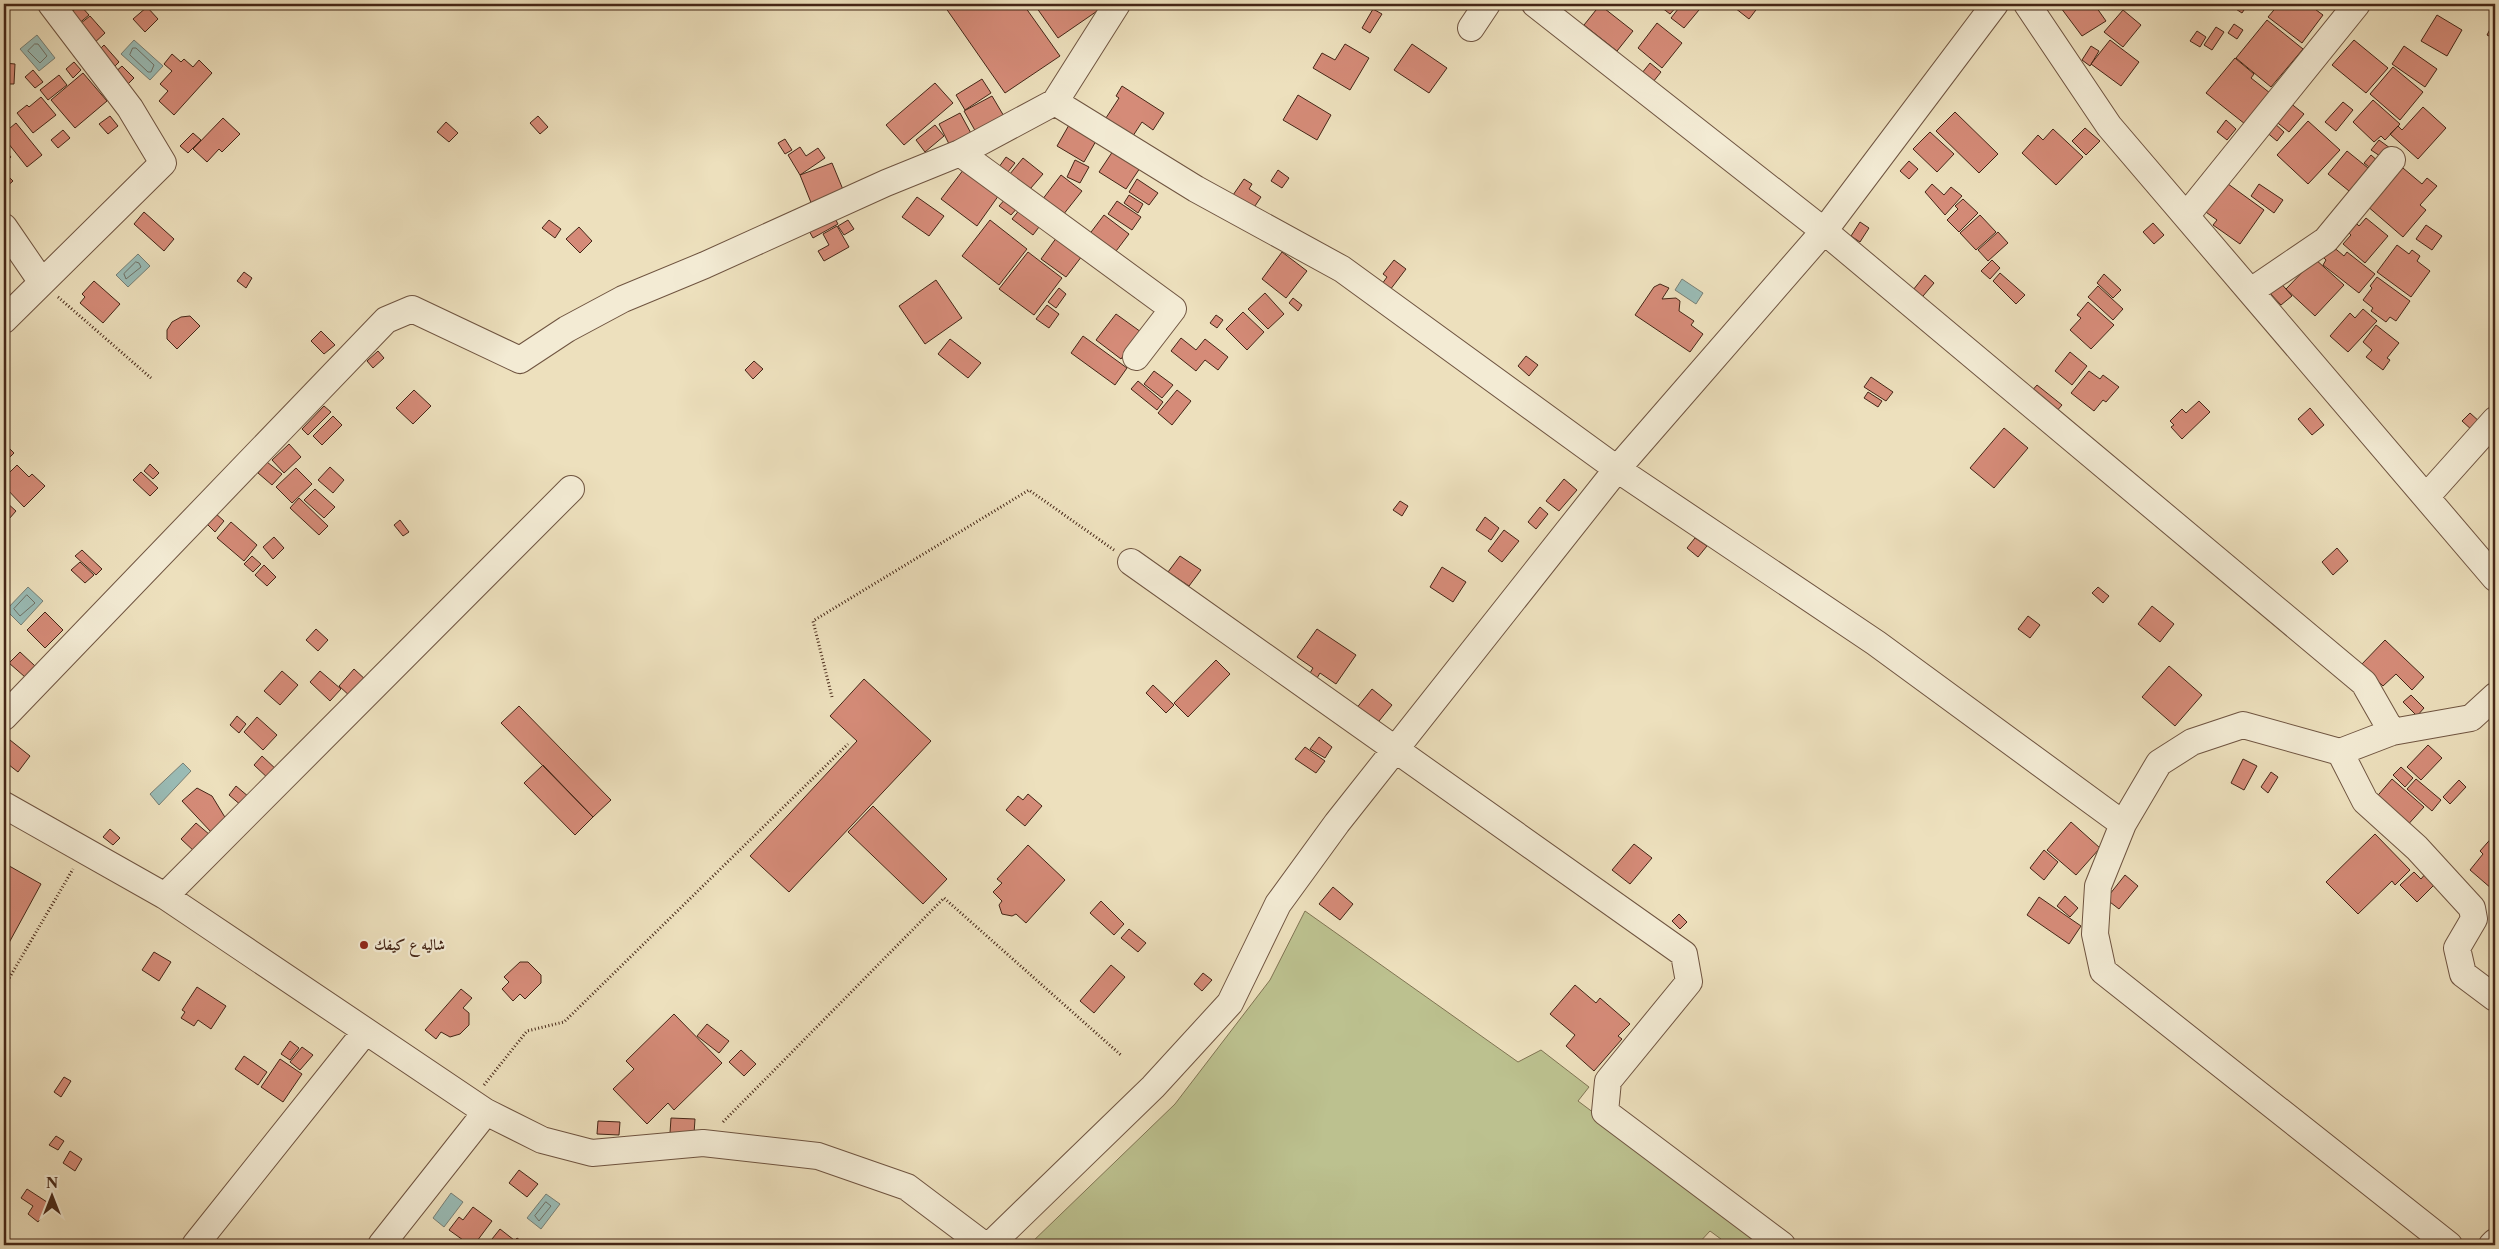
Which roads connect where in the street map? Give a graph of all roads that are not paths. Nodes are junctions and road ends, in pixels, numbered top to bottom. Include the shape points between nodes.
1 (51, 4) edge
2 (1117, 4) edge
3 (1487, 4) edge
4 (1535, 4) edge
5 (1995, 4) edge
6 (2027, 4) edge
7 (2357, 4) edge
8 (1471, 28) dead end
9 (1055, 102) junction
10 (960, 153) junction
11 (2392, 160) dead end
12 (2186, 216) junction
13 (4, 226) edge
14 (1824, 231) junction
15 (41, 282) junction
16 (2252, 291) junction
17 (4, 320) edge
18 (1136, 356) dead end
19 (2495, 420) edge
20 (1617, 469) junction
21 (571, 489) dead end
22 (2427, 496) junction
23 (1131, 562) road end
24 (2495, 578) edge
25 (2495, 696) edge
26 (4, 717) edge
27 (2392, 732) junction
28 (1393, 750) junction
29 (2340, 752) junction
30 (4, 805) edge
31 (2123, 824) junction
32 (165, 896) junction
33 (2495, 998) edge
34 (365, 1032) junction
35 (479, 1106) junction
36 (2495, 1242) edge
37 (194, 1245) edge
38 (381, 1245) edge
39 (984, 1245) edge
40 (990, 1245) edge
41 (1782, 1245) edge
42 (2449, 1245) edge
43 (2492, 1245) edge

1 - 15 street via 130,108 163,163
2 - 9 street
3 - 8 street
4 - 14 street
5 - 14 street
6 - 12 street via 2109,126
7 - 12 street
9 - 10 street
9 - 20 street via 1196,189 1342,269
10 - 18 street via 1173,309
10 - 26 street via 623,299 520,360 412,308 386,320
11 - 16 street via 2326,240
12 - 16 street
13 - 15 street
14 - 20 street
14 - 27 street via 2364,683
15 - 17 street
16 - 22 street
19 - 22 street
20 - 28 street
20 - 31 street via 1876,643
21 - 32 street
22 - 24 street
23 - 28 street
25 - 27 street via 2471,718
27 - 29 street
28 - 40 street via 1278,904 1230,1003 1153,1087
28 - 41 street via 1684,954 1689,982 1608,1081 1606,1112
29 - 31 street via 2243,725 2192,742 2159,763
29 - 33 street via 2365,801 2418,848 2472,908 2474,919 2457,948 2463,974
30 - 32 street
31 - 42 street via 2098,886 2095,934 2103,971
32 - 34 street
34 - 35 street
34 - 37 street
35 - 38 street
35 - 39 street via 542,1140 592,1153 703,1142 818,1156 907,1187
36 - 43 street

